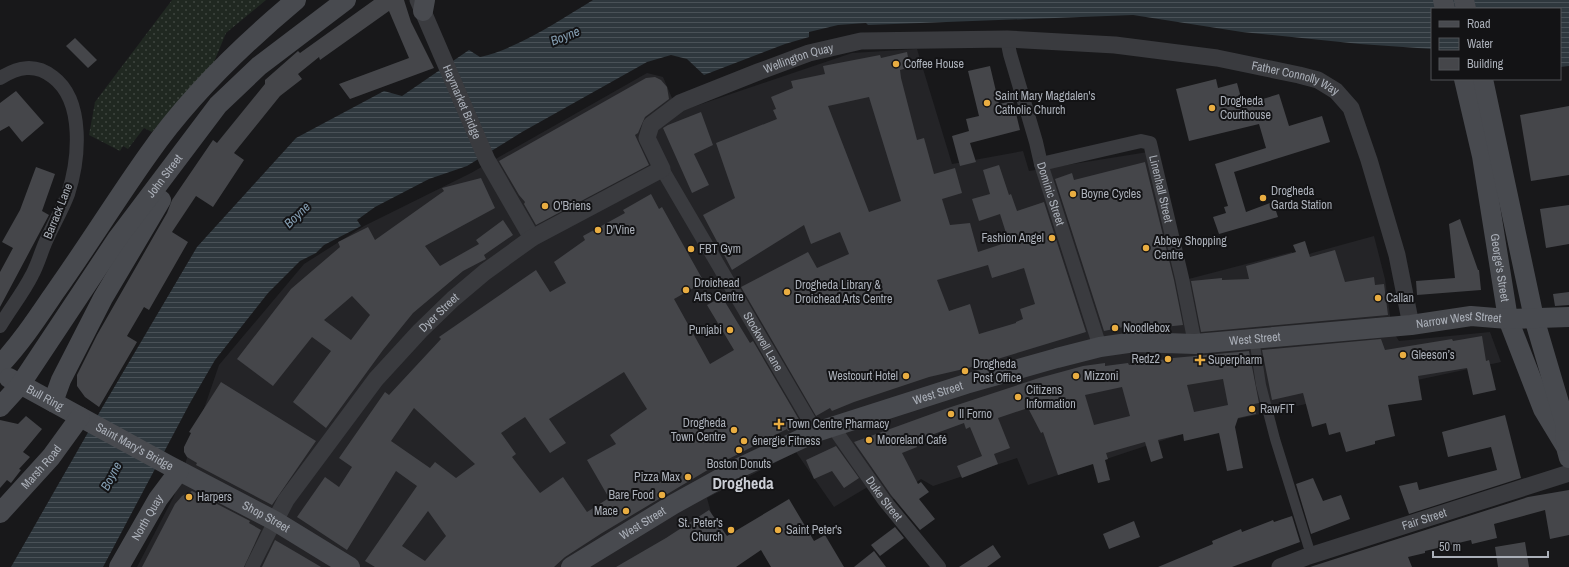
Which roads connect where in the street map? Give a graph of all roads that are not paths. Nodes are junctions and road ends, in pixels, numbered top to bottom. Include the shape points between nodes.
1 (296, 0) edge
2 (346, 0) edge
3 (422, 4) edge
4 (1007, 39) junction
5 (0, 78) edge
6 (1464, 80) edge
7 (1483, 80) edge
8 (177, 158) junction
9 (1041, 164) junction
10 (662, 169) junction
11 (532, 238) junction
12 (1569, 317) edge
13 (1534, 318) junction
14 (1508, 319) junction
15 (1411, 325) junction
16 (0, 326) edge
17 (1254, 338) junction
18 (1195, 344) junction
19 (1100, 347) junction
20 (0, 364) edge
21 (0, 372) edge
22 (20, 385) junction
23 (53, 402) junction
24 (0, 407) edge
25 (85, 420) junction
26 (824, 429) junction
27 (1568, 450) edge
28 (173, 468) junction
29 (1569, 473) edge
30 (0, 513) edge
31 (275, 521) junction
32 (1309, 560) edge
33 (119, 567) edge
34 (252, 567) edge
35 (350, 567) edge
36 (571, 567) edge
37 (938, 567) edge
38 (1280, 567) edge

1 - 20 main road, John Street via 240,48 197,92 148,154 38,318
2 - 8 main road, John Street via 259,66 218,105
3 - 11 street, Haymarket Bridge via 485,155
4 - 9 street, Dominic Street
4 - 10 street, Wellington Quay via 861,41 809,53 758,72 680,103 651,125 647,138
4 - 15 street, Father Connolly Way via 1160,50 1261,66 1318,80 1336,91 1351,108 1369,160 1397,255
5 - 16 street, Barrack Lane via 13,70 32,67 51,75 62,84 73,106 77,158 68,194 32,274
6 - 14 main road, George's Street via 1482,156
7 - 13 main road, George's Street
8 - 22 main road, John Street via 117,239
8 - 23 main road via 175,176 103,298 61,380
9 - 18 street, Linenhall Street via 1141,141 1150,143
9 - 19 street, Dominic Street
10 - 11 street, Dyer Street
10 - 26 street, Stockwell Lane
11 - 31 street, Dyer Street via 453,299 376,379 290,494
12 - 13 main road, Narrow West Street
13 - 14 main road, Narrow West Street
13 - 27 main road, George's Street via 1566,423
14 - 15 main road, Narrow West Street via 1471,316
14 - 27 main road, George's Street via 1543,408
15 - 17 main road, West Street
17 - 18 main road, West Street
17 - 32 street via 1261,385
18 - 19 main road, West Street via 1136,342
19 - 26 main road, West Street via 966,384
21 - 22 main road, Bull Ring
22 - 23 main road, Bull Ring
22 - 24 main road, John Street
23 - 25 main road, Bull Ring
25 - 28 main road, Saint Mary's Bridge
25 - 30 main road, Marsh Road
26 - 36 main road, West Street via 741,467
26 - 37 street, Duke Street
28 - 31 main road, Shop Street
28 - 33 main road, North Quay
29 - 32 street, Fair Street
31 - 34 street
31 - 35 main road, Shop Street
32 - 38 street, Fair Street

